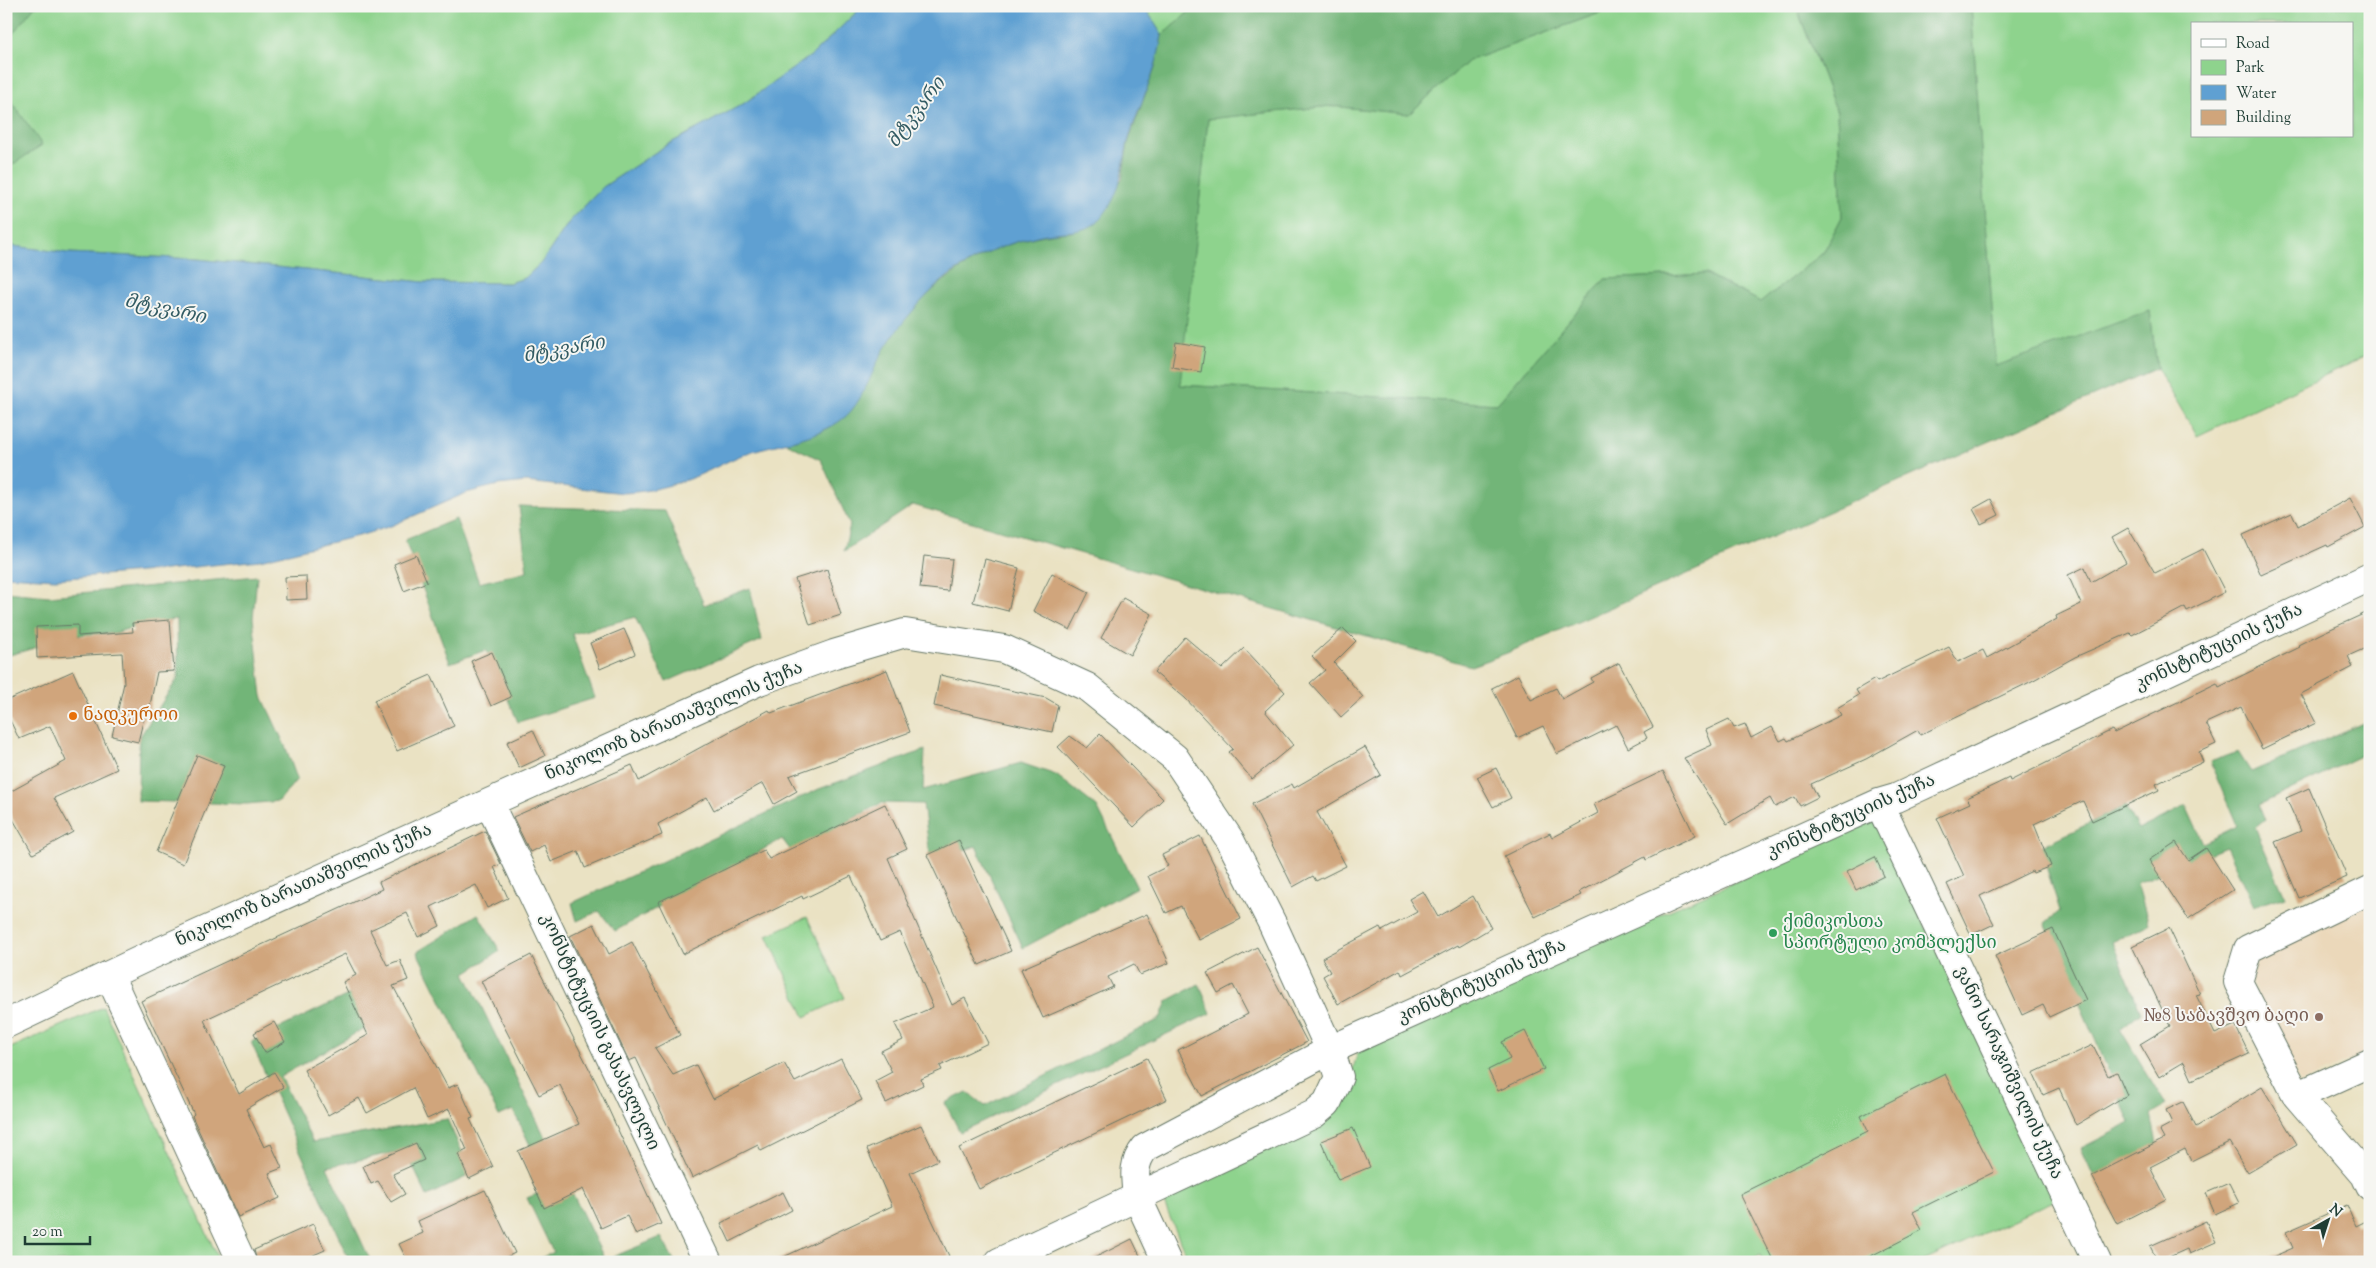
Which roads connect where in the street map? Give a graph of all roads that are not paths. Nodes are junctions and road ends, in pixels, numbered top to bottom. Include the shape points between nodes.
1 (2370, 578) edge
2 (489, 803) junction
3 (1879, 803) junction
4 (2370, 890) edge
5 (109, 975) junction
6 (6, 1024) edge
7 (1330, 1050) junction
8 (2370, 1063) edge
9 (2297, 1096) junction
10 (2370, 1186) edge
11 (1137, 1197) junction
12 (242, 1262) edge
13 (708, 1262) edge
14 (999, 1262) edge
15 (1168, 1262) edge
16 (2097, 1262) edge

1 - 3 street, კონსტიტუციის ქუჩა via 1896,798
2 - 5 street, ნიკოლოზ ბარათაშვილის ქუჩა
2 - 7 street, ნიკოლოზ ბარათაშვილის ქუჩა via 759,681 904,633 1004,649 1087,686 1175,758 1230,840
2 - 13 street, კონსტიტუციის გასასვლელი
3 - 7 street, კონსტიტუციის ქუჩა
3 - 16 street, ვანო სარაჯიშვილის ქუჩა
4 - 9 street via 2248,950 2238,982
5 - 6 street, ნიკოლოზ ბარათაშვილის ქუჩა
5 - 12 street
7 - 11 street, კონსტიტუციის ქუჩა via 1145,1148 1134,1168
7 - 11 street via 1339,1077 1327,1103 1314,1114
8 - 9 street
9 - 10 street via 2365,1175
11 - 14 street
11 - 15 street, კონსტიტუციის ქუჩა

